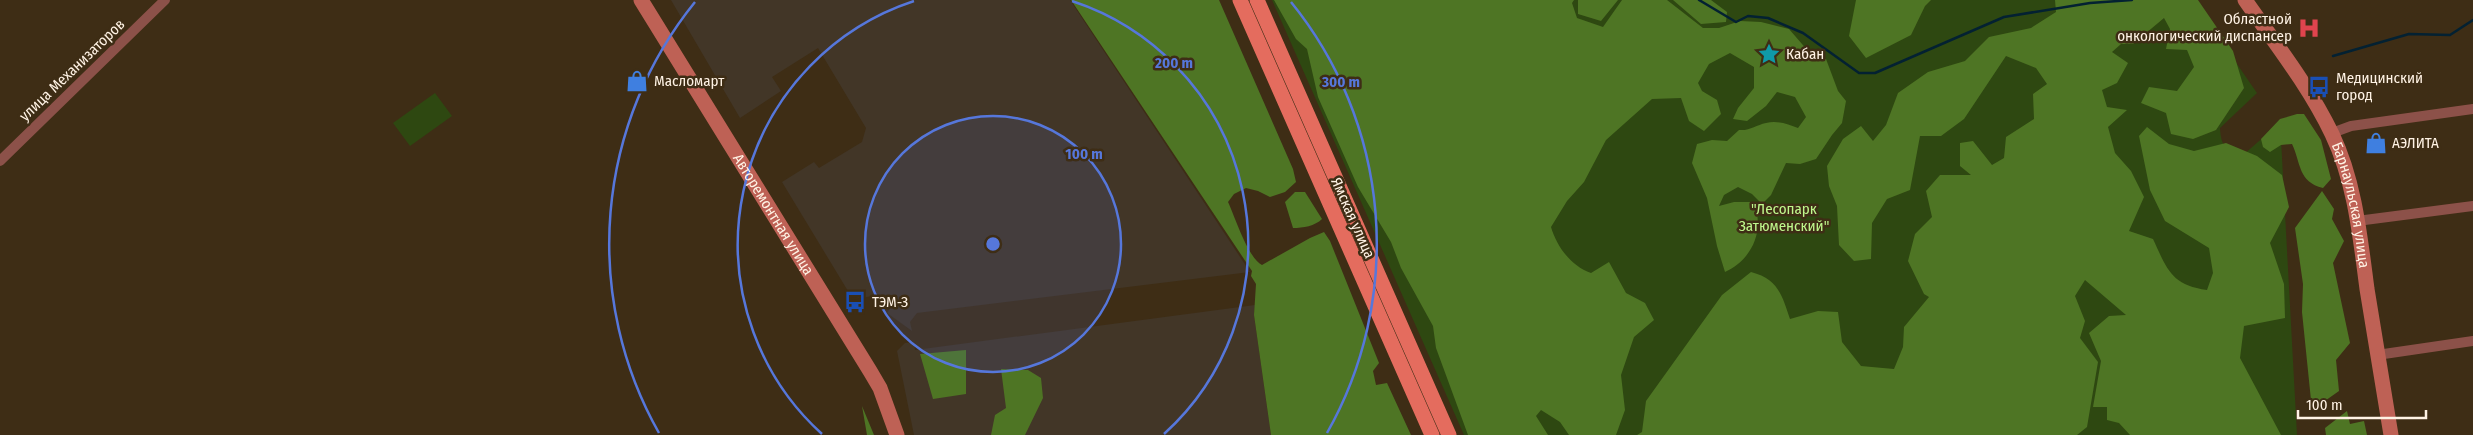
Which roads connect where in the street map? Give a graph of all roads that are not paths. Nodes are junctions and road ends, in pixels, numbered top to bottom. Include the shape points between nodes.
1 (165, 0) edge
2 (641, 0) edge
3 (1240, 0) edge
4 (1257, 0) edge
5 (2245, 0) edge
6 (2473, 109) edge
7 (2332, 133) junction
8 (0, 161) edge
9 (2473, 206) edge
10 (2357, 222) junction
11 (2473, 341) edge
12 (2378, 355) junction
13 (897, 435) edge
14 (1432, 435) edge
15 (1449, 435) edge
16 (2391, 435) edge

1 - 8 street, улица Механизаторов
2 - 13 street, Авторемонтная улица via 870,371 880,388
3 - 14 main road, Ямская улица
4 - 15 main road, Ямская улица
5 - 7 street, Барнаульская улица
6 - 7 street via 2351,126
7 - 10 street, Барнаульская улица via 2350,186
9 - 10 street
10 - 12 street, Барнаульская улица
11 - 12 street
12 - 16 street, Барнаульская улица

